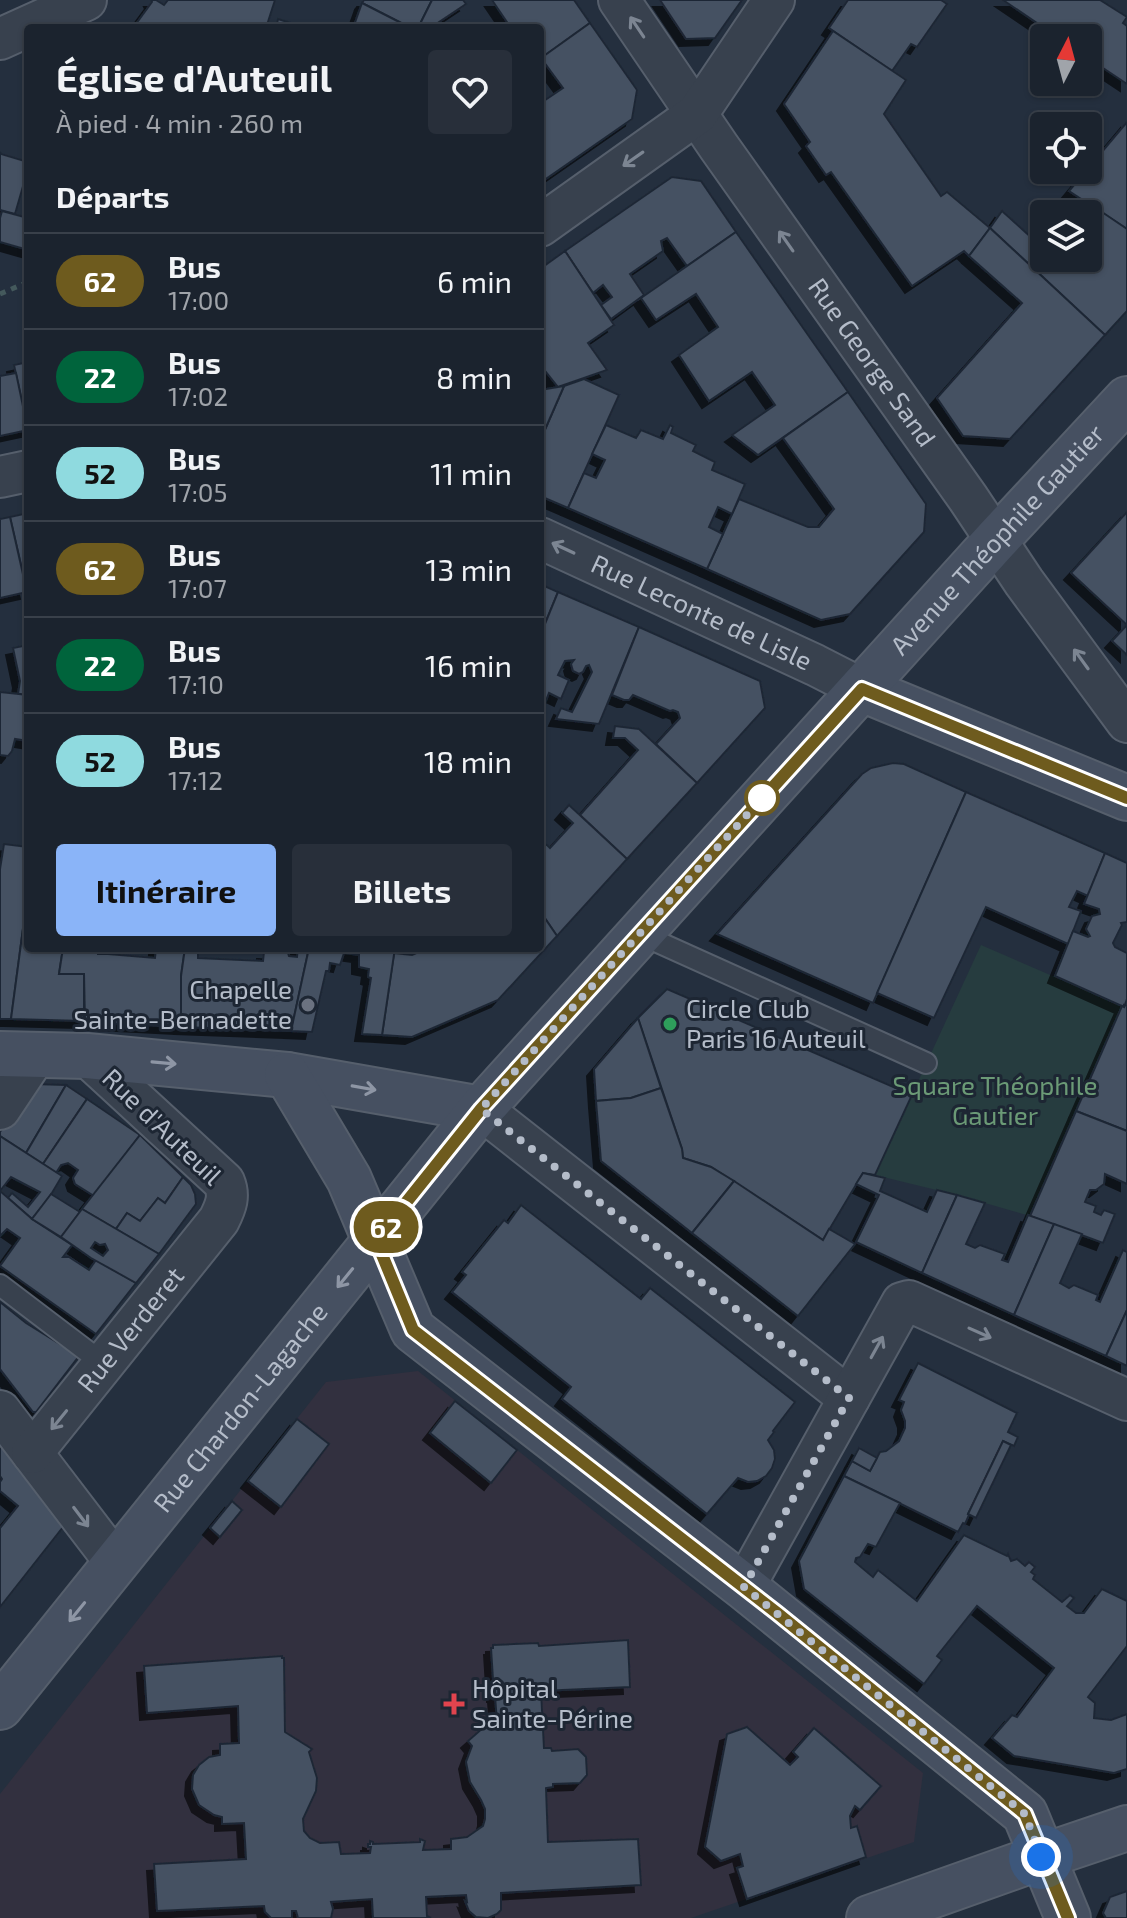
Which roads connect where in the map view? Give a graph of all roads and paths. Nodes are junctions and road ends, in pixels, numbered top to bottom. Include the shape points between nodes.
1 (86, 0) edge
2 (619, 0) edge
3 (774, 0) edge
4 (33, 24) edge
5 (24, 28) edge
6 (0, 39) edge
7 (697, 114) junction
8 (544, 223) edge
9 (24, 284) edge
10 (0, 294) edge
11 (1127, 399) edge
12 (24, 472) edge
13 (0, 477) edge
14 (544, 540) edge
15 (996, 540) junction
16 (862, 689) junction
17 (1127, 722) edge
18 (1127, 798) edge
19 (640, 934) junction
20 (18, 1054) edge
21 (87, 1056) junction
22 (926, 1063) dead end
23 (287, 1075) junction
24 (0, 1109) edge
25 (481, 1109) junction
26 (227, 1204) joint
27 (376, 1240) junction
28 (0, 1285) edge
29 (104, 1364) junction
30 (849, 1398) junction
31 (1127, 1400) edge
32 (0, 1411) edge
33 (32, 1453) junction
34 (116, 1563) junction
35 (744, 1587) junction
36 (0, 1707) edge
37 (1127, 1828) edge
38 (1041, 1857) junction
39 (869, 1918) edge
40 (1068, 1918) edge

1 - 4 street
7 -> 2 street, Rue George Sand
3 - 7 street
5 - 6 street
7 -> 8 street
15 -> 7 street, Rue George Sand
9 - 10 path
11 - 15 street, Avenue Théophile Gautier
12 - 13 street
16 -> 14 street, Rue Leconte de Lisle
15 - 16 street, Avenue Théophile Gautier
17 -> 15 street, Rue George Sand
16 - 18 street
16 - 19 street, Avenue Théophile Gautier
19 - 22 lane
19 - 25 street, Avenue Théophile Gautier
20 - 21 street, Rue d'Auteuil
20 - 24 street
21 -> 23 street, Rue d'Auteuil
21 - 26 street, Rue d'Auteuil via 224,1182
23 -> 25 street, Rue d'Auteuil
23 - 27 street via 349,1179
25 - 27 street, Rue Chardon-Lagache
25 - 30 street
26 - 29 street, Rue Verderet
27 -> 34 street, Rue Chardon-Lagache
27 - 35 street via 413,1330
28 - 29 lane
29 -> 33 street, Rue Verderet
30 -> 31 street via 902,1303 909,1301
30 - 35 street
32 - 33 street
33 -> 34 street
34 -> 36 street, Rue Chardon-Lagache
35 - 38 street via 1025,1814
37 - 38 street
38 - 39 street
38 - 40 street

